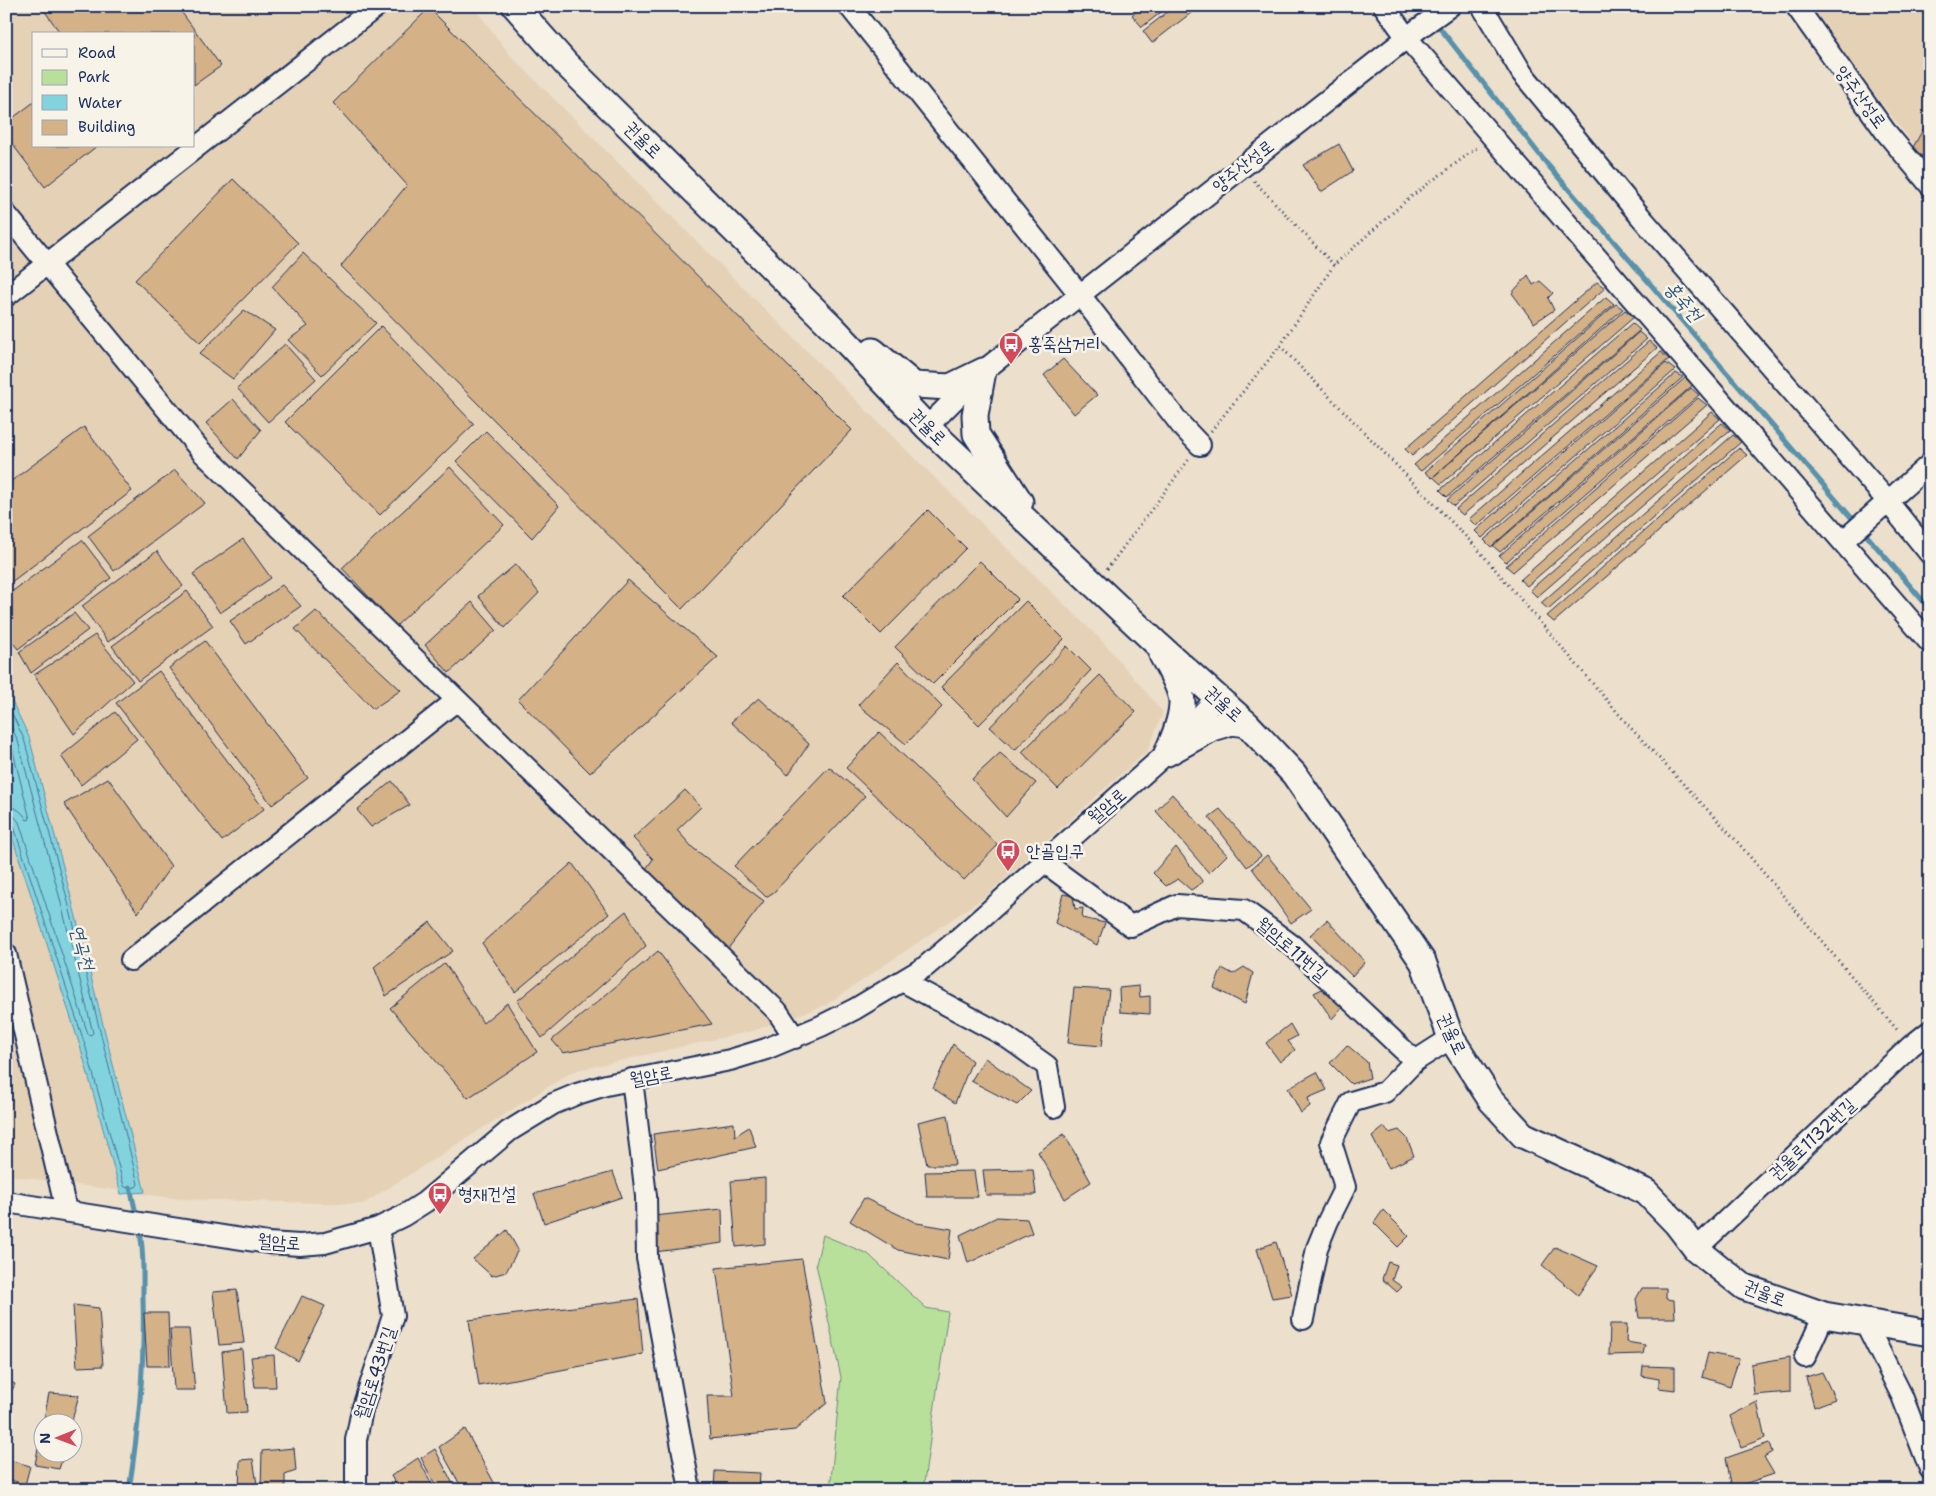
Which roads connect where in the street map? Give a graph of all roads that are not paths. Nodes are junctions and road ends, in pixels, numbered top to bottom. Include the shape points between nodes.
1 (516, 6) edge
2 (849, 6) edge
3 (1384, 6) edge
4 (1450, 6) edge
5 (1482, 6) edge
6 (1796, 6) edge
7 (368, 9) edge
8 (1412, 33) junction
9 (195, 146) edge
10 (193, 148) edge
11 (1930, 185) edge
12 (6, 214) edge
13 (47, 264) junction
14 (1080, 294) junction
15 (6, 296) edge
16 (834, 330) junction
17 (983, 371) junction
18 (927, 427) junction
19 (1200, 445) road end
20 (1930, 464) edge
21 (1887, 501) junction
22 (1040, 534) junction
23 (1843, 541) junction
24 (1930, 554) edge
25 (1930, 643) edge
26 (1156, 644) junction
27 (1218, 697) junction
28 (457, 700) junction
29 (1247, 724) junction
30 (1167, 753) junction
31 (1044, 862) junction
32 (6, 954) edge
33 (131, 960) dead end
34 (902, 981) junction
35 (1930, 1031) edge
36 (795, 1038) junction
37 (1451, 1038) junction
38 (1416, 1061) junction
39 (632, 1079) junction
40 (1054, 1107) dead end
41 (6, 1202) edge
42 (66, 1210) junction
43 (378, 1228) junction
44 (1696, 1249) junction
45 (1824, 1314) junction
46 (1303, 1320) dead end
47 (1865, 1322) junction
48 (1930, 1333) edge
49 (1805, 1356) dead end
50 (1930, 1469) edge
51 (356, 1490) edge
52 (690, 1490) edge

1 - 16 main road, 권율로 via 566,64
2 - 14 street
3 - 8 street
4 - 8 street, 양주산성로
5 - 21 street via 1522,72 1640,216
6 - 11 street, 양주산성로 via 1885,131
7 - 9 street
8 - 14 street, 양주산성로
8 - 23 street via 1492,134
10 - 13 street
12 - 13 street
13 - 15 street
13 - 28 street via 200,450
14 - 17 street, 양주산성로
14 - 19 street
16 - 17 main road via 863,343 914,385 950,387
16 - 18 main road, 권율로
17 - 18 street, 양주산성로
17 - 22 main road via 975,415 976,434
18 - 22 main road, 권율로
20 - 21 street
21 - 23 street
21 - 24 street
22 - 26 main road, 권율로
23 - 25 street
26 - 27 main road, 권율로
26 - 30 main road via 1176,682 1182,703 1179,725
27 - 29 main road, 권율로
27 - 30 street, 월암로
28 - 33 street
28 - 36 street via 777,1011
29 - 30 main road via 1232,722 1212,728
29 - 37 main road, 권율로 via 1294,774 1424,962
30 - 31 street, 월암로
31 - 34 street, 월암로 via 951,945
31 - 38 street, 월암로11번길 via 1131,926 1178,905 1244,910 1294,946
32 - 42 street
34 - 36 street, 월암로
34 - 40 street via 1005,1036 1047,1066
35 - 44 street, 권율로1132번길
36 - 39 street, 월암로 via 730,1060
37 - 38 street
37 - 44 main road, 권율로 via 1491,1100 1523,1135 1646,1192
38 - 46 street via 1385,1092 1351,1102 1331,1142 1345,1187 1317,1248
39 - 43 street, 월암로 via 576,1094 529,1118 509,1131 436,1194
39 - 52 street via 646,1196 647,1258
41 - 42 street, 월암로
42 - 43 street, 월암로 via 300,1245 325,1243
43 - 51 street, 월암로43번길 via 394,1316 362,1410 356,1440
44 - 45 main road, 권율로 via 1744,1287
45 - 47 main road, 권율로
45 - 49 street
47 - 48 main road, 권율로
47 - 50 street via 1902,1396

